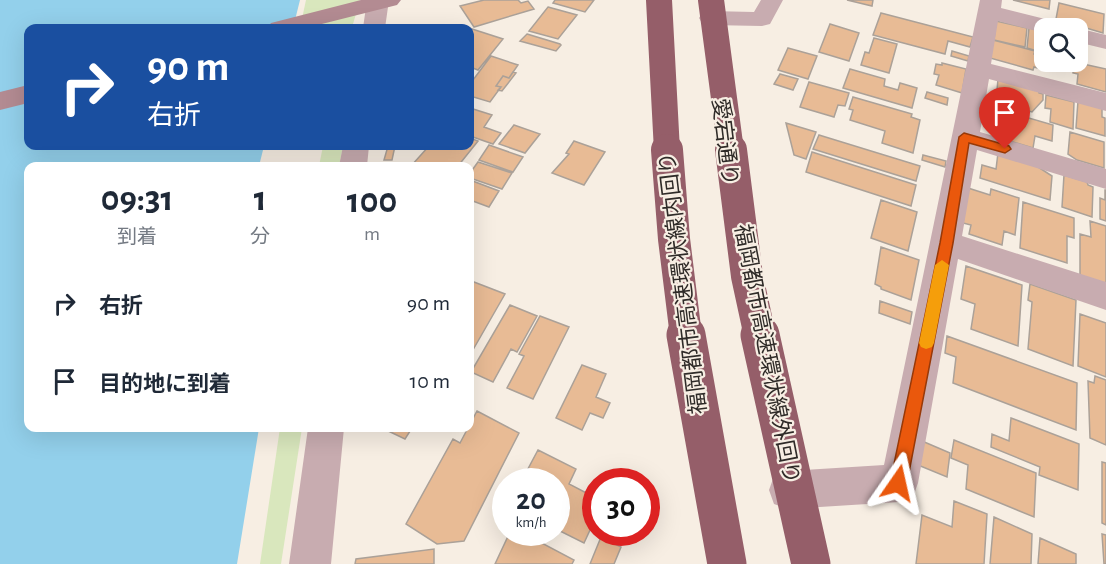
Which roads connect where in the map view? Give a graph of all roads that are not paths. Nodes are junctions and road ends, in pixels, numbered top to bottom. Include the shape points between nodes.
1 (661, 0) edge
2 (772, 0) edge
3 (376, 3) edge
4 (710, 6) edge
5 (990, 6) edge
6 (1034, 21) edge
7 (295, 24) edge
8 (374, 24) edge
9 (1088, 38) edge
10 (1106, 42) edge
11 (978, 68) junction
12 (24, 95) edge
13 (0, 101) edge
14 (1106, 102) edge
15 (964, 137) junction
16 (1106, 179) edge
17 (946, 243) junction
18 (1106, 296) edge
19 (326, 432) edge
20 (788, 490) junction
21 (310, 564) edge
22 (725, 564) edge
23 (807, 564) edge
24 (812, 564) edge

1 - 22 street via 679,286 703,465
2 - 4 street via 762,18
3 - 7 street
3 - 8 street
4 - 20 street, 愛宕通り via 725,151 746,291
4 - 24 highway, 福岡都市高速環状線外回り, bridge via 747,276
5 - 6 street
5 - 11 street
9 - 10 street
11 - 14 street
11 - 15 street
12 - 13 street
15 - 16 street
15 - 17 street
17 - 18 street
17 - 20 street via 898,483
19 - 21 street
20 - 23 street, 愛宕通り

